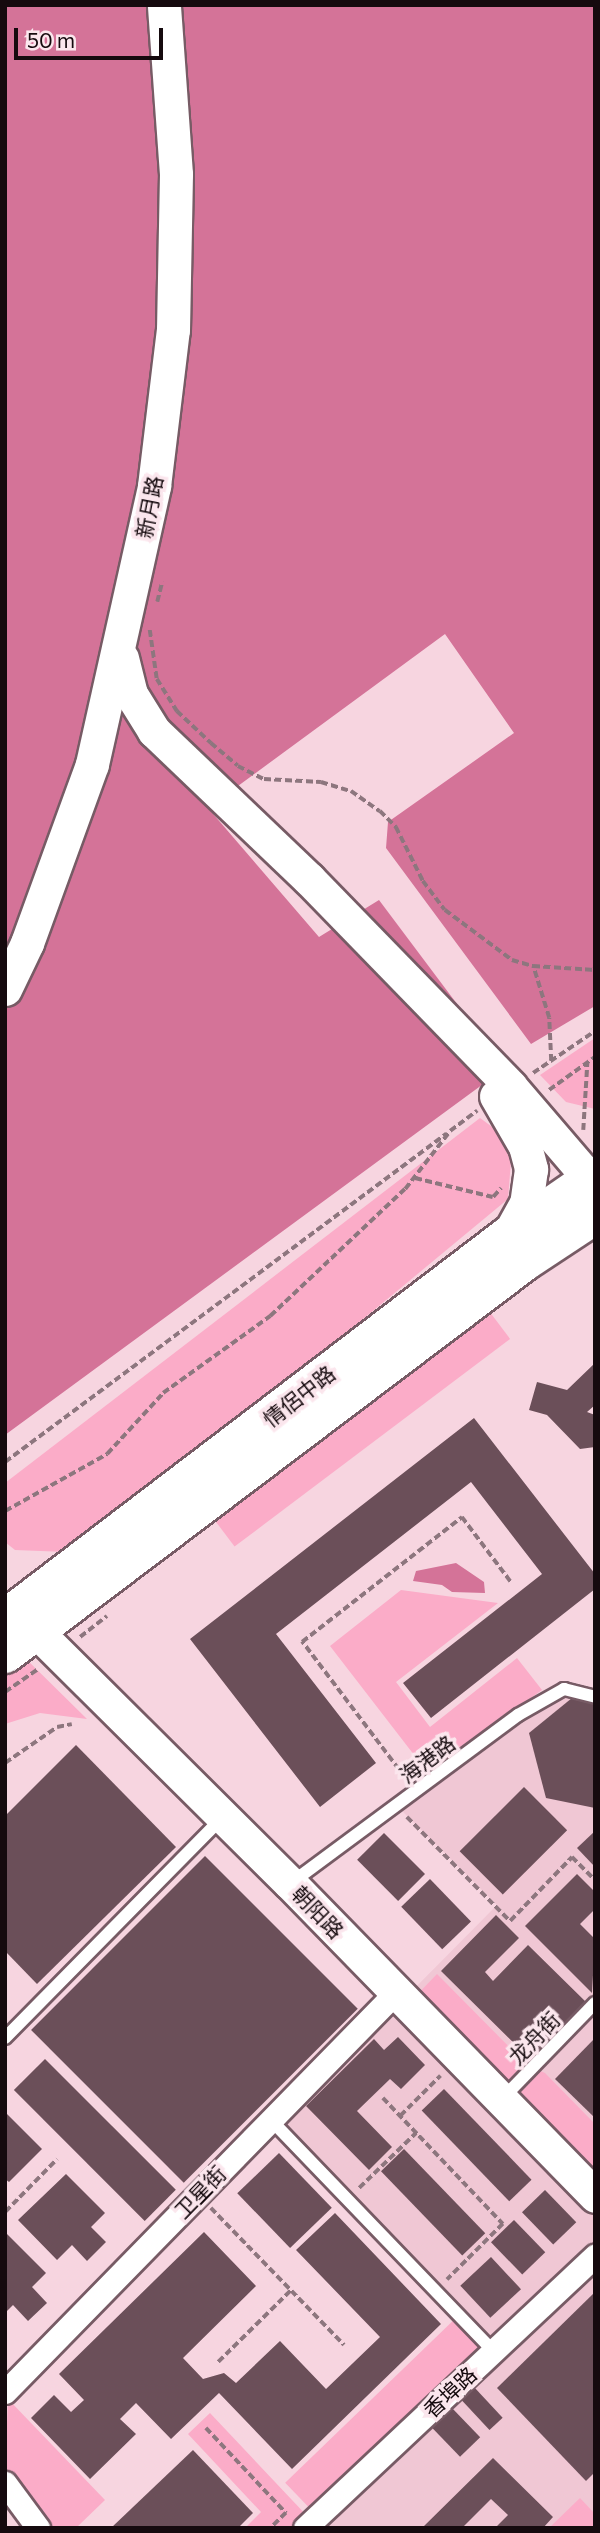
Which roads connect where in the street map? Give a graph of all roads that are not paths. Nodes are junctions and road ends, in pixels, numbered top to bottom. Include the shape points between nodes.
1 (164, 5) edge
2 (121, 645) junction
3 (111, 694) junction
4 (5, 989) edge
5 (512, 1086) junction
6 (591, 1178) edge
7 (508, 1236) junction
8 (21, 1625) edge
9 (5, 1654) edge
10 (595, 1697) edge
11 (223, 1817) junction
12 (290, 1884) junction
13 (396, 1992) junction
14 (595, 2003) edge
15 (5, 2038) edge
16 (501, 2100) junction
17 (271, 2120) junction
18 (595, 2196) edge
19 (595, 2256) edge
20 (494, 2351) junction
21 (5, 2392) edge
22 (5, 2483) edge
23 (313, 2525) edge
24 (38, 2528) edge

1 - 2 street, 新月路 via 176,174 173,330 154,486
2 - 3 street, 新月路
2 - 5 street via 131,694 154,731 309,879
3 - 4 street, 新月路 via 66,841
3 - 5 street via 157,753
5 - 6 street
5 - 7 street via 531,1169 526,1203
6 - 7 highway, 情侶中路
6 - 8 highway, 情侶中路 via 524,1262
7 - 8 highway, 情侶中路
8 - 9 highway, 情侶中路
8 - 11 street, 朝阳路
10 - 12 lane, 海港路 via 564,1689 518,1715
11 - 12 street, 朝阳路
11 - 15 lane
12 - 13 street, 朝阳路
13 - 16 street, 朝阳路
13 - 17 street, 卫星街
14 - 16 lane, 龙舟街
16 - 18 street, 朝阳路
17 - 20 lane
17 - 21 street, 卫星街
19 - 20 street, 香埠路
20 - 23 street, 香埠路
22 - 24 street

